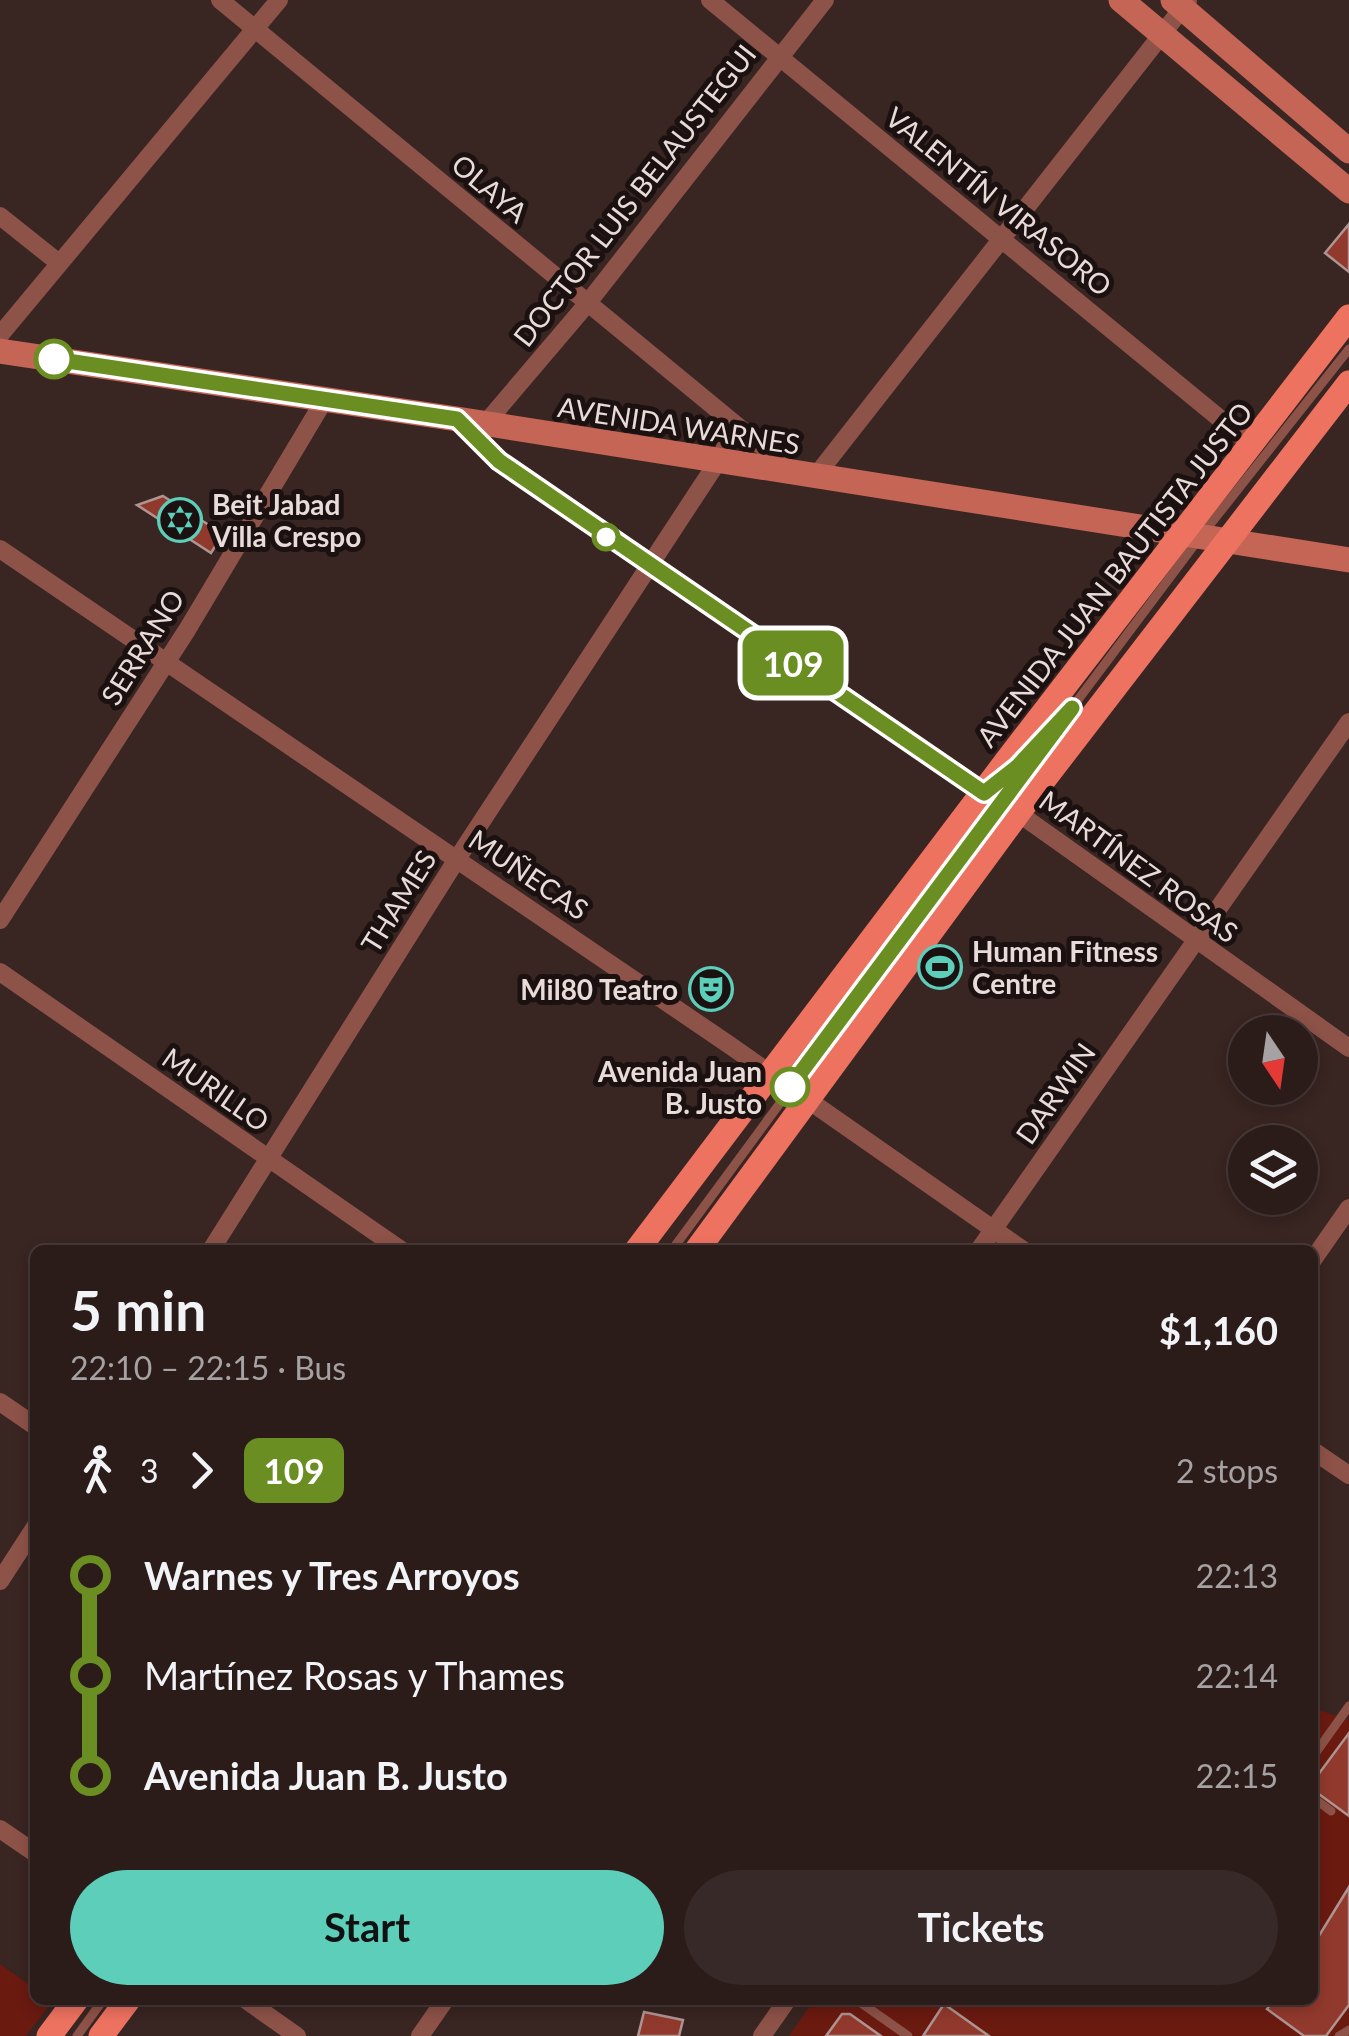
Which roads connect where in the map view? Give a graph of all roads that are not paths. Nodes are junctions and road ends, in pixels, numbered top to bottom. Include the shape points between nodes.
1 (220, 0) edge
2 (279, 0) edge
3 (710, 0) edge
4 (826, 0) edge
5 (1121, 0) edge
6 (1182, 3) edge
7 (256, 28) junction
8 (1162, 34) junction
9 (778, 57) junction
10 (1349, 152) edge
11 (1349, 191) edge
12 (0, 216) edge
13 (1001, 237) junction
14 (59, 263) junction
15 (587, 304) junction
16 (1349, 317) edge
17 (0, 335) edge
18 (1349, 348) edge
19 (0, 350) edge
20 (1349, 383) edge
21 (325, 399) junction
22 (725, 417) junction
23 (457, 419) junction
24 (485, 424) junction
25 (1252, 445) junction
26 (691, 458) junction
27 (718, 462) junction
28 (806, 476) junction
29 (702, 485) junction
30 (1203, 537) junction
31 (0, 549) edge
32 (1349, 560) edge
33 (647, 564) junction
34 (166, 662) junction
35 (1072, 708) junction
36 (1349, 722) edge
37 (1001, 803) junction
38 (456, 858) junction
39 (0, 920) edge
40 (1196, 938) junction
41 (0, 972) edge
42 (1349, 1048) edge
43 (790, 1087) junction
44 (269, 1160) junction
45 (1349, 1208) edge
46 (993, 1230) junction
47 (214, 1245) edge
48 (394, 1245) edge
49 (643, 1245) edge
50 (676, 1245) edge
51 (700, 1245) edge
52 (982, 1245) edge
53 (1016, 1245) edge
54 (1318, 1252) edge
55 (0, 1402) edge
56 (30, 1423) edge
57 (1318, 1454) edge
58 (1349, 1476) edge
59 (30, 1535) edge
60 (0, 1581) edge
61 (1349, 1706) edge
62 (1318, 1750) edge
63 (1318, 1801) edge
64 (1331, 1811) dead end
65 (0, 1829) edge
66 (30, 1850) edge
67 (72, 2005) edge
68 (99, 2005) edge
69 (124, 2005) edge
70 (253, 2005) edge
71 (442, 2005) edge
72 (784, 2005) edge
73 (864, 2005) edge
74 (1349, 2030) edge
75 (48, 2036) edge
76 (77, 2036) edge
77 (101, 2036) edge
78 (297, 2036) edge
79 (420, 2036) edge
80 (762, 2036) edge
81 (908, 2036) edge
82 (1339, 2036) edge

1 - 7 street, OLAYA
2 - 7 street
3 - 9 street, VALENTÍN VIRASORO
4 - 9 street, DOCTOR LUIS BELAUSTEGUI
5 - 8 main road
6 - 8 street
6 - 10 main road
7 - 14 street
7 - 15 street, OLAYA
8 - 11 main road
8 - 13 street
9 - 13 street, VALENTÍN VIRASORO
9 - 15 street, DOCTOR LUIS BELAUSTEGUI
12 - 14 street
13 - 25 street, VALENTÍN VIRASORO
13 - 28 street
14 - 17 street
15 - 22 street, OLAYA
15 - 24 street, DOCTOR LUIS BELAUSTEGUI
16 - 25 main road, AVENIDA JUAN BAUTISTA JUSTO
18 - 30 lane
19 - 21 main road, AVENIDA WARNES
20 - 30 main road, AVENIDA JUAN BAUTISTA JUSTO
21 - 23 main road, AVENIDA WARNES
21 - 34 street, SERRANO
22 - 27 street via 728,440
22 - 28 street, OLAYA
23 - 24 main road, AVENIDA WARNES
23 - 33 street, MARTÍNEZ ROSAS via 499,461
24 - 26 main road, AVENIDA WARNES
25 - 30 main road, AVENIDA JUAN BAUTISTA JUSTO
26 - 27 main road, AVENIDA WARNES
26 - 29 street
27 - 28 main road, AVENIDA WARNES
27 - 29 street, THAMES
28 - 30 main road, AVENIDA WARNES
29 - 33 street, THAMES
30 - 32 main road, AVENIDA WARNES
30 - 35 lane
30 - 37 main road, AVENIDA JUAN BAUTISTA JUSTO
30 - 37 main road, AVENIDA JUAN BAUTISTA JUSTO
31 - 34 street, MUÑECAS
33 - 37 street, MARTÍNEZ ROSAS
33 - 38 street, THAMES
34 - 38 street, MUÑECAS
34 - 39 street, SERRANO
35 - 37 lane
35 - 37 lane via 1017,767
36 - 40 street, DARWIN
37 - 40 street, MARTÍNEZ ROSAS
37 - 43 main road, AVENIDA JUAN BAUTISTA JUSTO
37 - 43 main road, AVENIDA JUAN BAUTISTA JUSTO
38 - 43 street, MUÑECAS
38 - 44 street, THAMES
40 - 42 street, MARTÍNEZ ROSAS
40 - 46 street, DARWIN
41 - 44 street, MURILLO
43 - 46 street, MUÑECAS
43 - 49 main road, AVENIDA JUAN BAUTISTA JUSTO
43 - 50 lane
43 - 51 main road, AVENIDA JUAN BAUTISTA JUSTO
44 - 47 street, THAMES
44 - 48 street, MURILLO
45 - 54 street
46 - 52 street, DARWIN
46 - 53 street, MUÑECAS
55 - 56 street
57 - 58 street
59 - 60 street
61 - 62 lane
63 - 64 lane
65 - 66 street
67 - 75 main road
68 - 76 lane
69 - 77 main road
70 - 78 street
71 - 79 street
72 - 80 street
73 - 81 lane
74 - 82 lane

